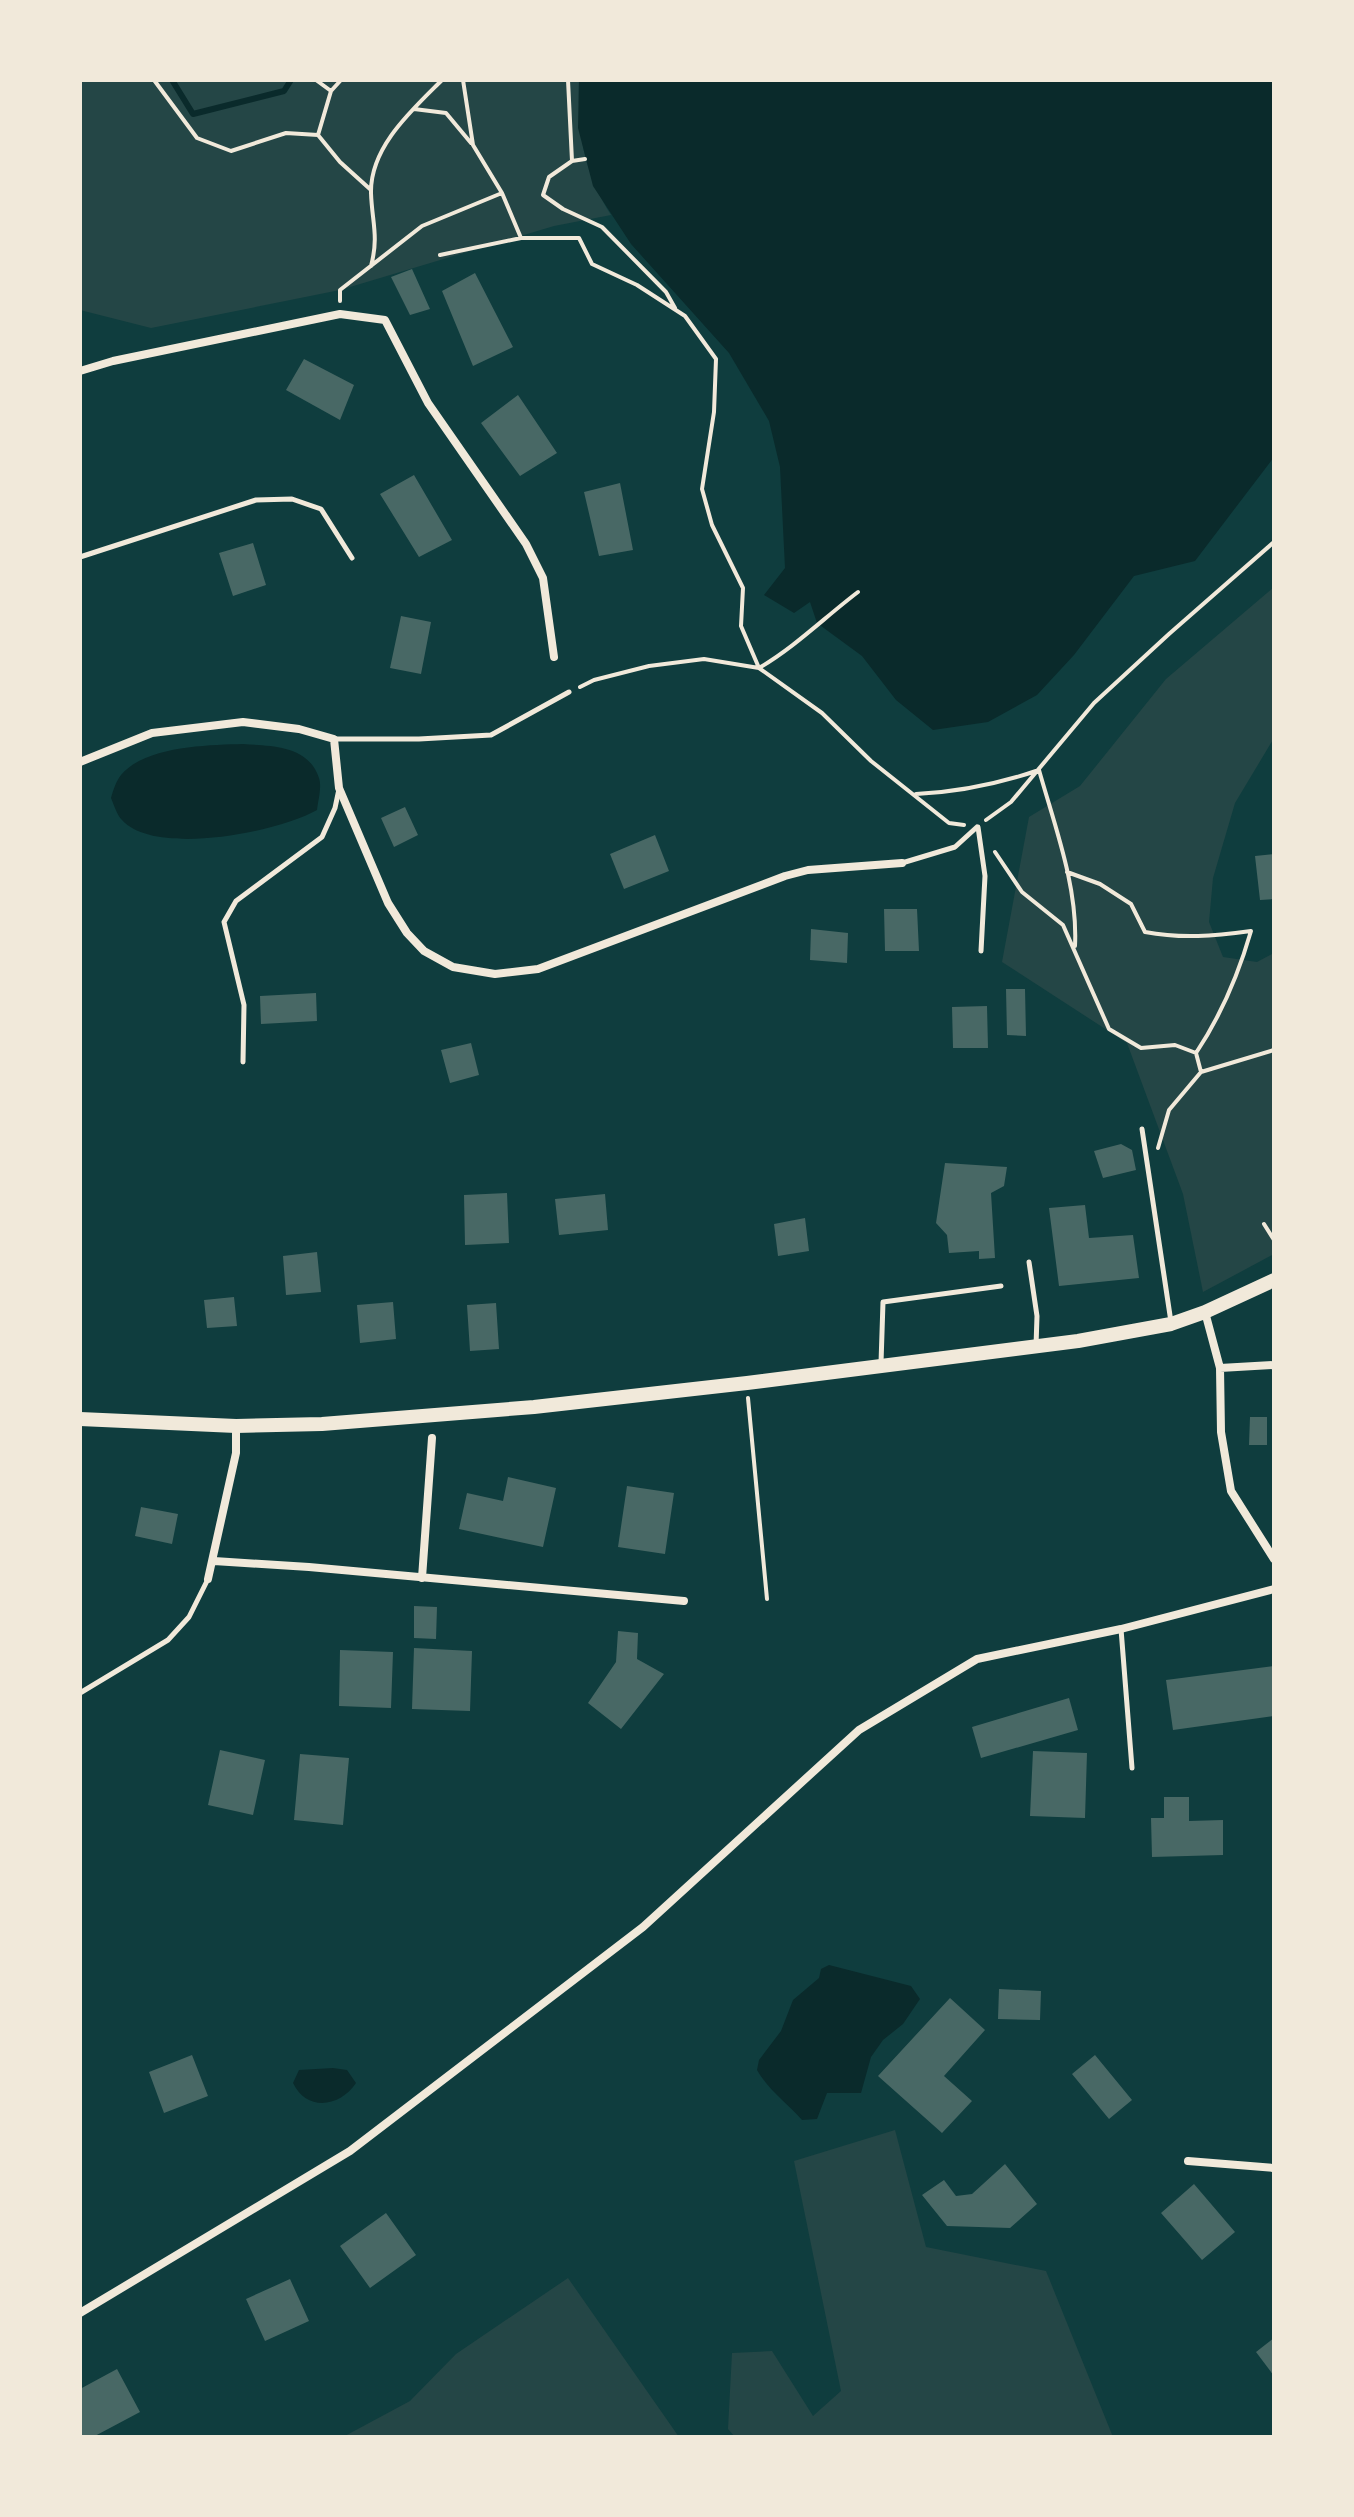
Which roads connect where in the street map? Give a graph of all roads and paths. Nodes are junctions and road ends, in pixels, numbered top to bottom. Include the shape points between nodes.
1 (154, 80) edge
2 (316, 80) edge
3 (341, 80) edge
4 (442, 80) edge
5 (463, 80) edge
6 (568, 80) edge
7 (331, 91) junction
8 (413, 109) junction
9 (318, 135) junction
10 (473, 145) junction
11 (585, 159) dead end
12 (572, 161) junction
13 (371, 190) junction
14 (502, 193) junction
15 (521, 238) junction
16 (440, 255) dead end
17 (370, 268) junction
18 (340, 290) dead end
19 (676, 310) junction
20 (80, 371) edge
21 (1274, 542) edge
22 (80, 557) edge
23 (352, 558) dead end
24 (858, 592) dead end
25 (554, 657) dead end
26 (759, 668) junction
27 (569, 692) joint
28 (334, 739) junction
29 (80, 762) edge
30 (1039, 770) junction
31 (339, 788) junction
32 (914, 794) junction
33 (978, 827) junction
34 (902, 863) joint
35 (1067, 872) junction
36 (1075, 949) junction
37 (981, 951) dead end
38 (1274, 1050) edge
39 (1196, 1053) junction
40 (243, 1062) dead end
41 (1201, 1072) junction
42 (1142, 1129) dead end
43 (1150, 1173) junction
44 (1264, 1224) dead end
45 (1274, 1240) edge
46 (1029, 1262) dead end
47 (1274, 1280) edge
48 (1001, 1286) dead end
49 (1205, 1312) junction
50 (1171, 1324) junction
51 (1036, 1347) junction
52 (881, 1364) junction
53 (1274, 1365) edge
54 (1220, 1368) junction
55 (747, 1383) junction
56 (80, 1419) edge
57 (236, 1426) junction
58 (432, 1438) dead end
59 (1274, 1559) edge
60 (214, 1561) junction
61 (422, 1578) junction
62 (208, 1579) joint
63 (1274, 1589) edge
64 (767, 1599) dead end
65 (684, 1601) dead end
66 (1121, 1629) junction
67 (80, 1693) edge
68 (1132, 1768) dead end
69 (1188, 2161) dead end
70 (1274, 2168) edge
71 (80, 2313) edge

1 - 9 path via 197,138 231,151 286,133
2 - 7 path
3 - 7 path
4 - 8 path
5 - 10 path
6 - 12 path
7 - 9 path
8 - 10 path via 446,113
8 - 13 path via 380,152
9 - 13 path
10 - 14 path
11 - 12 path
12 - 19 path via 549,177 543,195 602,227 666,292
13 - 17 path via 377,245
14 - 15 path
14 - 17 path via 422,226
15 - 16 path
15 - 19 path via 579,238 592,264
17 - 18 path
19 - 26 path via 716,359 702,489 712,525 743,588 741,626
20 - 25 street via 340,314 385,320 428,403 532,556 543,578
21 - 30 path via 1094,703
22 - 23 lane via 256,500 292,499 321,509
24 - 26 path via 787,652
26 - 27 path via 704,659 663,664 594,680
26 - 32 path via 822,713
27 - 28 lane via 491,735
28 - 29 street via 243,722 152,733
28 - 31 street
30 - 32 path via 999,784
30 - 33 path via 1011,802
30 - 35 path
31 - 34 street via 388,903 407,933 424,951 453,967 495,974 538,969 785,876
31 - 40 lane via 322,837 236,901 224,922 244,1005
32 - 33 path via 949,823
33 - 34 lane via 955,847
33 - 36 path via 1022,892 1063,925
33 - 37 lane via 985,876
35 - 36 path
35 - 39 path via 1100,884 1131,904 1145,932 1204,937 1251,931 1238,976
36 - 39 path via 1109,1029 1141,1048 1175,1045
38 - 41 path
39 - 41 path
41 - 43 path via 1169,1110
42 - 43 lane
43 - 50 lane
44 - 45 path
46 - 51 lane
47 - 49 main road
48 - 52 lane via 883,1302
49 - 50 main road
49 - 54 street
50 - 51 main road
51 - 52 main road
52 - 55 main road
53 - 54 street
54 - 59 street via 1221,1432 1231,1491
55 - 57 main road via 534,1407
55 - 64 path
56 - 57 main road
57 - 60 street via 236,1453
58 - 61 street
60 - 61 street
60 - 62 street
61 - 65 street
62 - 67 lane via 189,1617 168,1640
63 - 66 street
66 - 68 lane
66 - 71 street via 977,1659 859,1730 643,1927 350,2151
69 - 70 street

